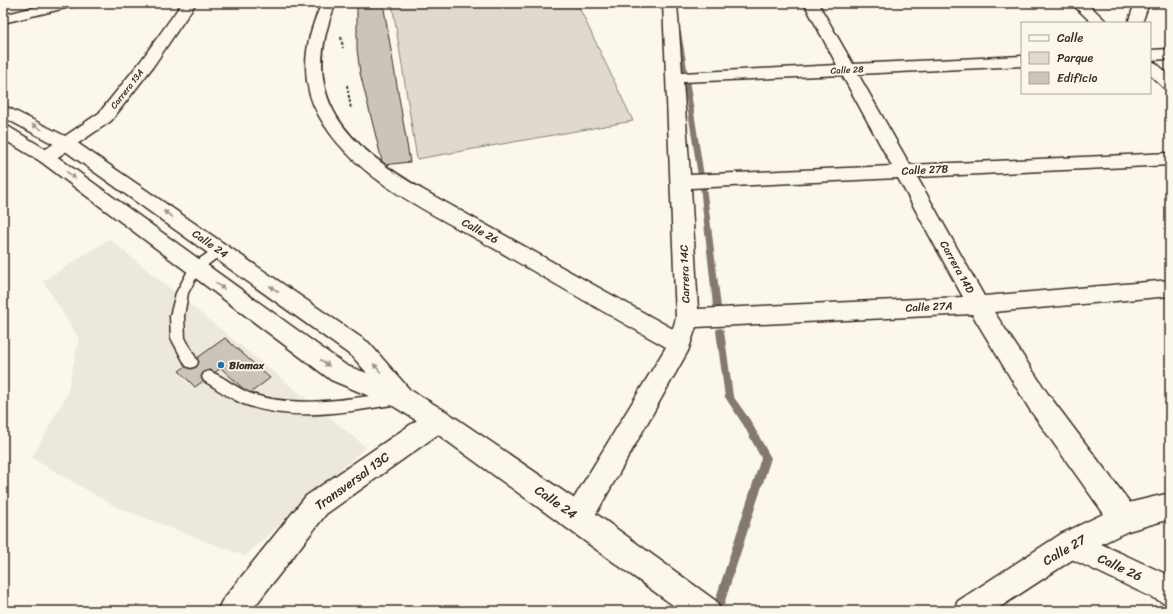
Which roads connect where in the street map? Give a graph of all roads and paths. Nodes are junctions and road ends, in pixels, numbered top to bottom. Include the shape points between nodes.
1 (69, 3) edge
2 (189, 3) edge
3 (329, 3) edge
4 (670, 3) edge
5 (811, 3) edge
6 (1078, 3) edge
7 (1142, 3) edge
8 (3, 19) edge
9 (1100, 22) edge
10 (1135, 22) edge
11 (1170, 54) edge
12 (1151, 55) edge
13 (1021, 62) edge
14 (1151, 67) edge
15 (848, 70) junction
16 (673, 78) junction
17 (1170, 84) edge
18 (3, 110) edge
19 (3, 132) edge
20 (67, 144) junction
21 (46, 157) junction
22 (1170, 159) edge
23 (905, 170) junction
24 (681, 182) junction
25 (219, 250) junction
26 (195, 268) junction
27 (1170, 288) edge
28 (978, 305) junction
29 (687, 318) junction
30 (680, 344) junction
31 (191, 362) dead end
32 (208, 377) dead end
33 (402, 398) junction
34 (438, 420) junction
35 (1170, 506) edge
36 (578, 518) junction
37 (1124, 518) junction
38 (1071, 544) junction
39 (1170, 591) edge
40 (232, 611) edge
41 (706, 611) edge
42 (968, 611) edge

1 - 8 street
2 - 20 street, Carrera 13A via 146,65 105,117
3 - 30 street, Calle 26 via 319,21 314,44 314,84 321,106 334,129 352,149 380,172 418,196
4 - 16 street, Carrera 14C
5 - 15 street, Carrera 14D
6 - 9 street
7 - 10 street
11 - 12 street
13 - 15 street, Calle 28
14 - 17 street
15 - 16 street, Calle 28
15 - 23 street, Carrera 14D
16 - 24 street, Carrera 14C
20 -> 18 street, Calle 24
19 - 21 street, Calle 24
20 - 21 street, Carrera 13A
25 -> 20 street, Calle 24
21 -> 26 street, Calle 24
22 - 23 street, Calle 27B
23 - 24 street, Calle 27B
23 - 28 street, Carrera 14D
24 - 29 street, Carrera 14C
25 - 26 lane
33 -> 25 street, Calle 24 via 361,350
26 - 31 lane via 182,293 177,316 178,338
26 -> 33 street, Calle 24 via 339,373
27 - 28 street, Calle 27A
28 - 29 street, Calle 27A
28 - 37 street, Carrera 14D via 1039,402
29 - 30 street, Carrera 14C
30 - 36 street, Carrera 14C
32 - 33 lane via 251,400 288,407 338,406
33 - 34 street, Calle 24
34 - 36 street, Calle 24
34 - 40 street, Transversal 13C via 316,505
35 - 37 street, Calle 27
36 - 41 street, Calle 24
37 - 38 street, Calle 27
38 - 39 street, Calle 26
38 - 42 street, Calle 27

